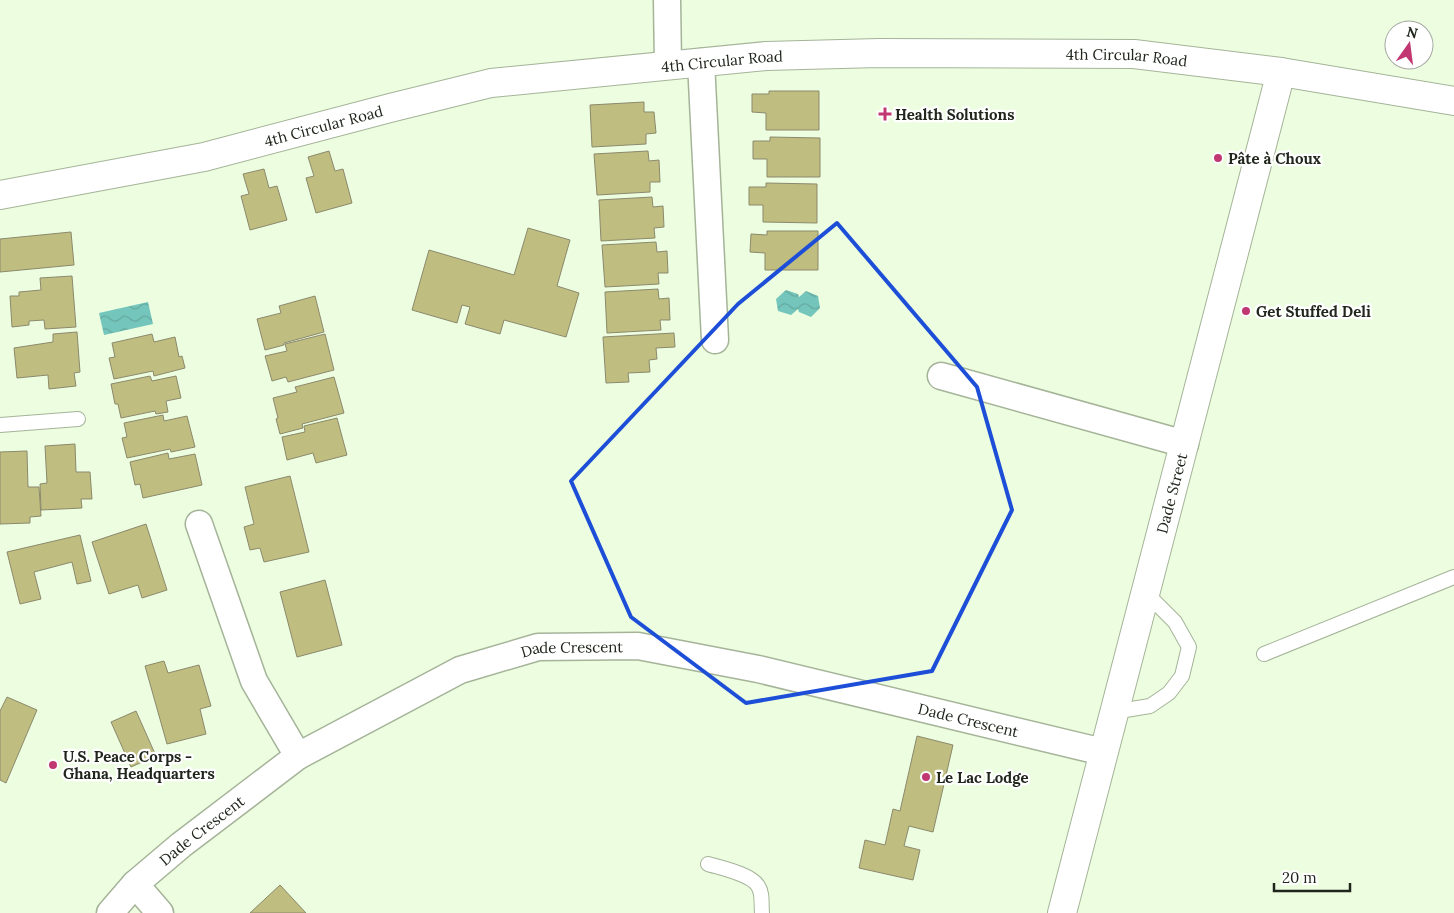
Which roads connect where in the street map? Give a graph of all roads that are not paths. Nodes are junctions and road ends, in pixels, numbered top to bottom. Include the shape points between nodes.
1 (667, 0) edge
2 (701, 62) junction
3 (668, 65) junction
4 (1281, 72) junction
5 (1454, 101) edge
6 (0, 195) edge
7 (715, 340) dead end
8 (941, 376) dead end
9 (78, 419) dead end
10 (0, 425) edge
11 (1185, 444) junction
12 (199, 524) dead end
13 (1454, 577) edge
14 (1146, 592) junction
15 (1264, 654) dead end
16 (1113, 712) junction
17 (1103, 752) junction
18 (298, 756) junction
19 (708, 864) dead end
20 (135, 884) junction
21 (110, 913) edge
22 (160, 913) edge
23 (762, 913) edge
24 (1062, 913) edge

1 - 3 street
2 - 3 street, 4th Circular Road
2 - 4 street, 4th Circular Road via 766,56 879,53 1134,54
2 - 7 street
3 - 6 street, 4th Circular Road via 492,83 204,157
4 - 5 street, 4th Circular Road
4 - 11 street, Dade Street
8 - 11 street
9 - 10 lane
11 - 14 street, Dade Street
12 - 18 street via 254,680
13 - 15 lane
14 - 16 street, Dade Street
14 - 16 lane via 1175,622 1189,647 1182,676 1170,693 1150,706
16 - 17 street, Dade Street
17 - 18 street, Dade Crescent via 758,669 638,646 538,647 460,670
17 - 24 street, Dade Street
18 - 20 street, Dade Crescent via 180,845
19 - 23 lane via 752,879 761,894
20 - 21 street, Dade Crescent
20 - 22 street

